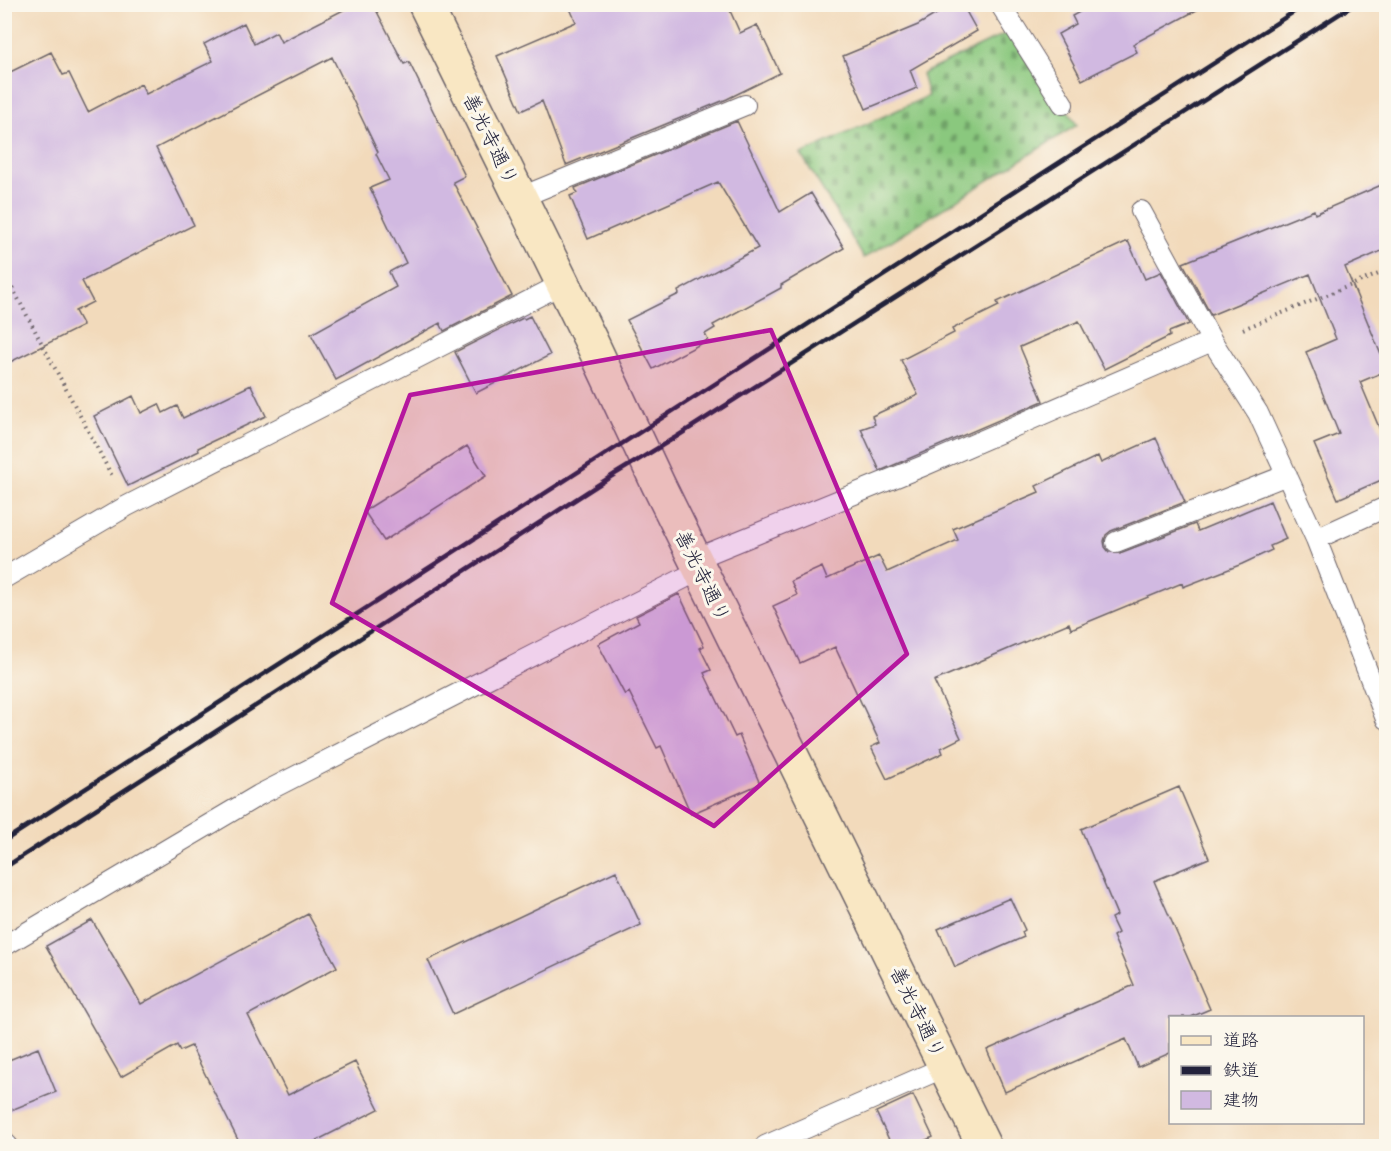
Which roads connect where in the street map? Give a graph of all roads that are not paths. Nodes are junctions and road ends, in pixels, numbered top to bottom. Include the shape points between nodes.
1 (425, 4) edge
2 (1000, 4) edge
3 (1063, 104) dead end
4 (745, 105) dead end
5 (519, 198) junction
6 (1141, 211) dead end
7 (562, 284) junction
8 (1212, 341) junction
9 (1287, 475) junction
10 (1386, 507) edge
11 (1316, 539) junction
12 (1116, 542) dead end
13 (698, 565) junction
14 (4, 578) edge
15 (1386, 719) edge
16 (4, 946) edge
17 (945, 1067) junction
18 (4, 1142) edge
19 (8, 1146) edge
20 (765, 1146) edge
21 (984, 1146) edge

1 - 5 main road, 善光寺通り
2 - 3 lane
4 - 5 lane
5 - 7 main road, 善光寺通り
6 - 8 lane
7 - 13 main road, 善光寺通り
7 - 14 lane via 127,506
8 - 9 lane via 1258,413
8 - 13 lane
9 - 11 lane
9 - 12 lane
10 - 11 lane
11 - 15 lane
13 - 16 lane via 259,795
13 - 17 main road, 善光寺通り
17 - 20 lane
17 - 21 main road, 善光寺通り
18 - 19 lane

